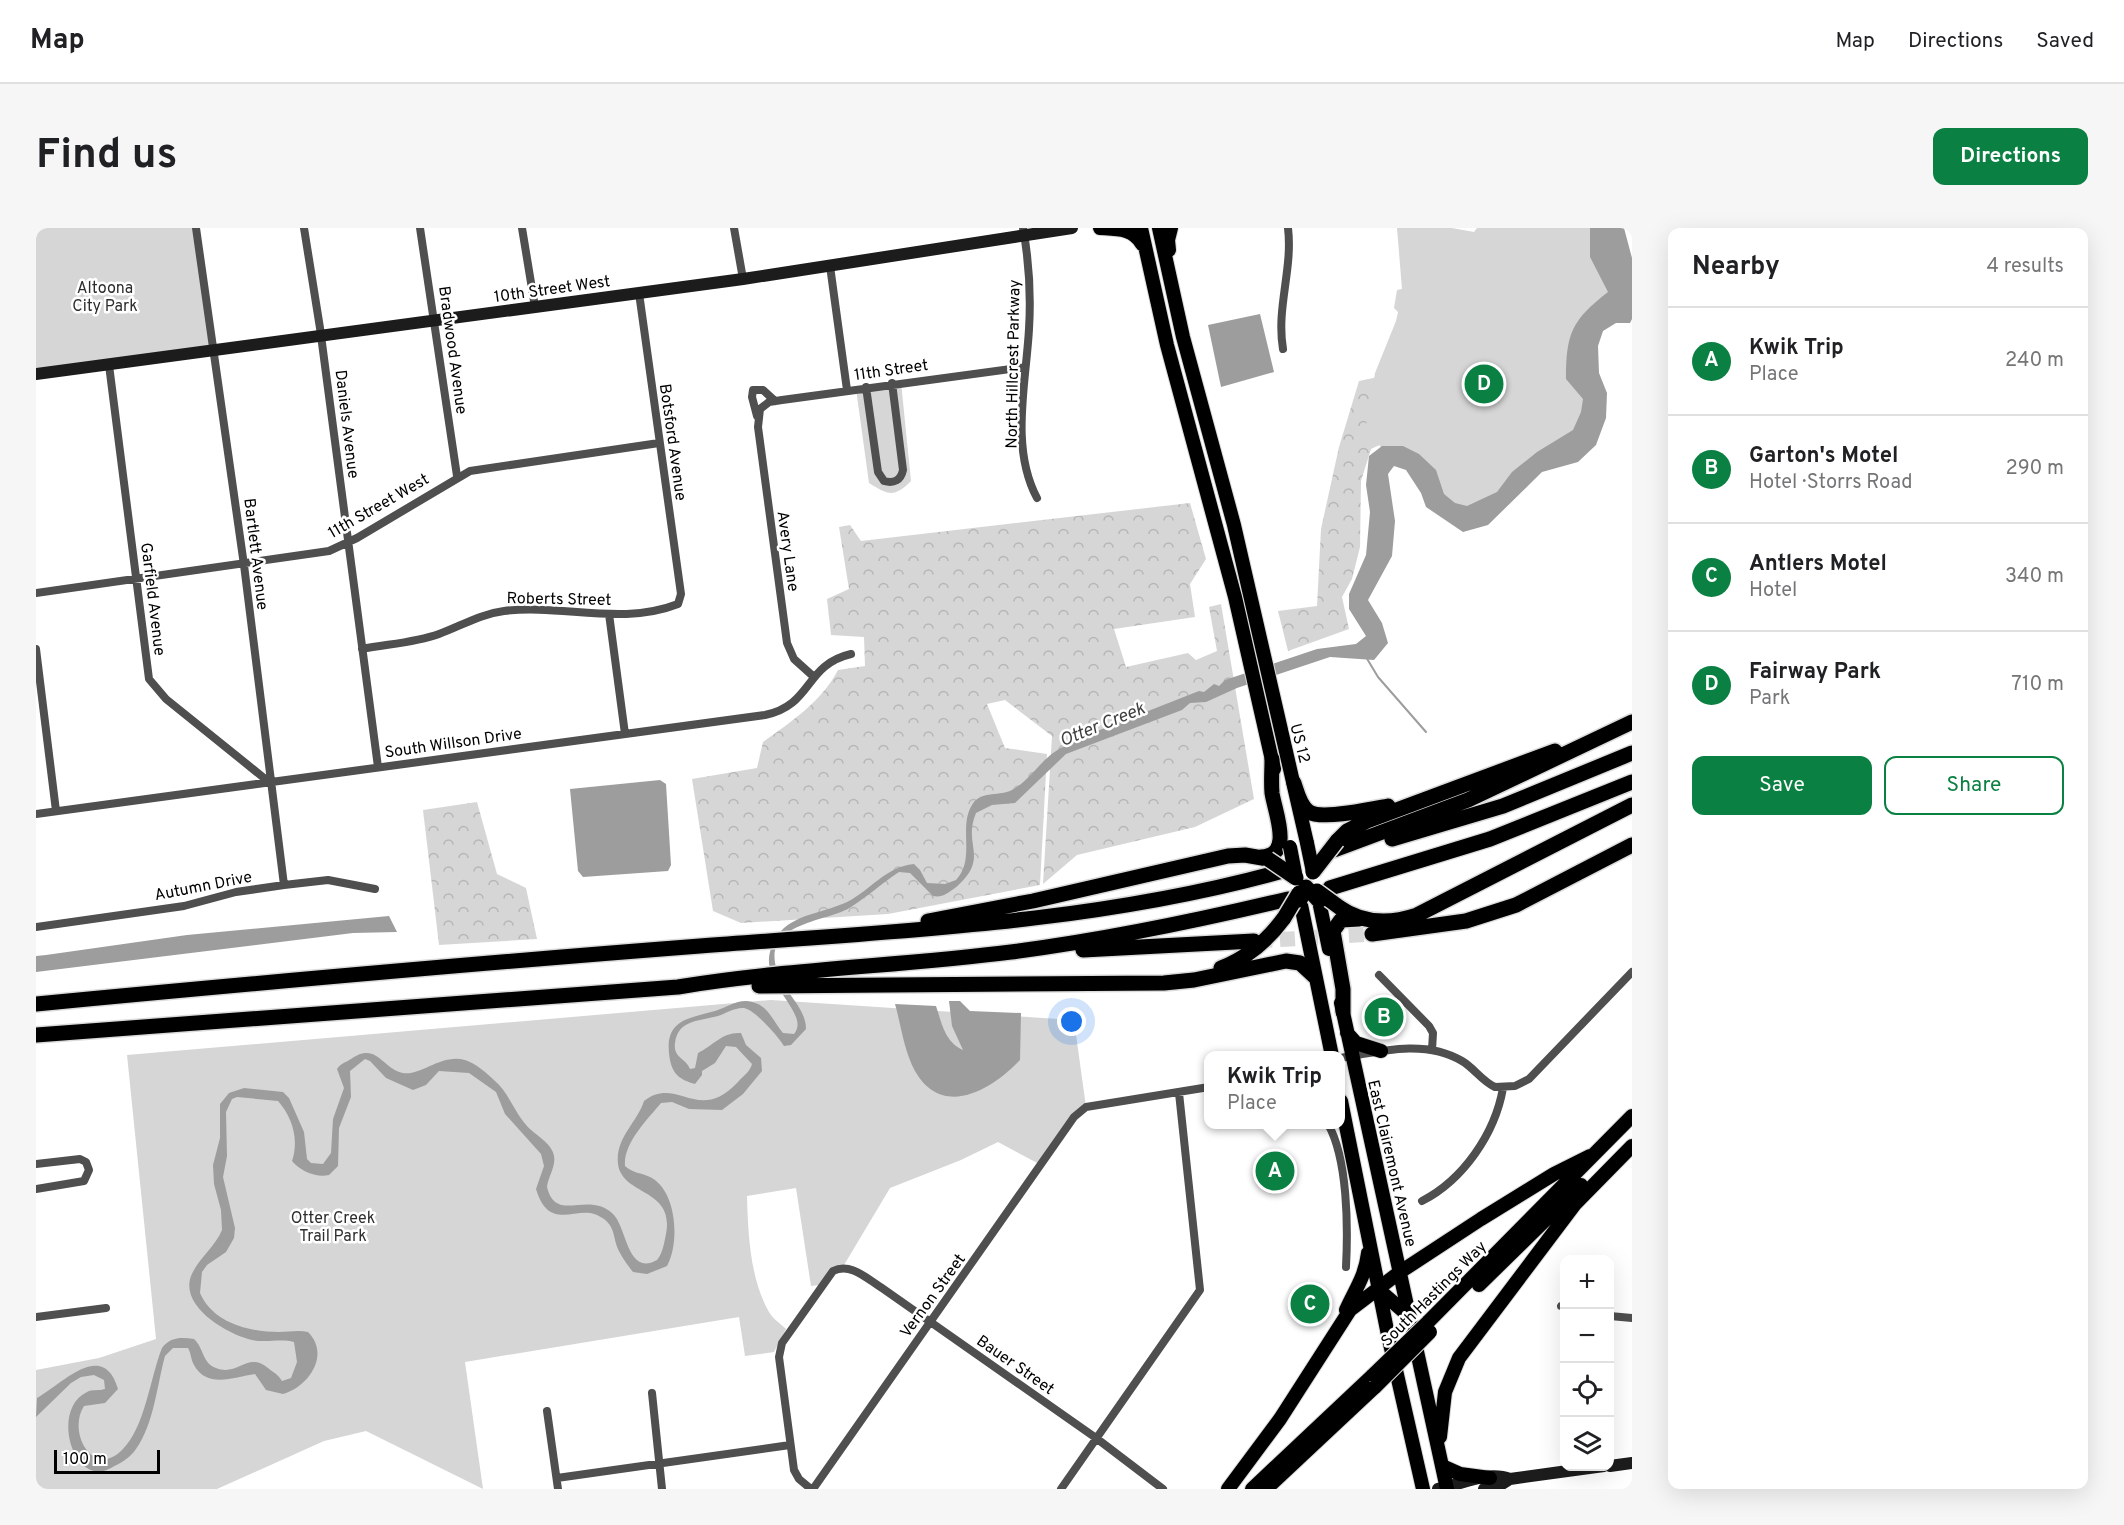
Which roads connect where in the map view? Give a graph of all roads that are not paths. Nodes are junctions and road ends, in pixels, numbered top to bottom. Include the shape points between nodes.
1 (196, 228) edge
2 (304, 228) edge
3 (420, 228) edge
4 (522, 228) edge
5 (734, 228) edge
6 (1072, 228) edge
7 (1100, 228) edge
8 (1141, 228) edge
9 (1149, 228) edge
10 (1159, 228) edge
11 (1171, 228) edge
12 (1288, 228) edge
13 (1024, 232) edge
14 (1145, 248) junction
15 (830, 266) junction
16 (743, 279) junction
17 (639, 293) junction
18 (535, 307) junction
19 (435, 321) junction
20 (321, 337) junction
21 (1283, 349) dead end
22 (214, 351) junction
23 (109, 365) junction
24 (1025, 367) junction
25 (36, 374) edge
26 (892, 383) junction
27 (866, 387) junction
28 (1196, 388) junction
29 (847, 390) junction
30 (776, 401) junction
31 (1201, 408) junction
32 (757, 418) junction
33 (659, 443) junction
34 (457, 476) junction
35 (1037, 498) dead end
36 (348, 542) junction
37 (244, 565) junction
38 (137, 581) junction
39 (36, 593) edge
40 (681, 594) joint
41 (609, 614) junction
42 (36, 649) edge
43 (362, 649) junction
44 (851, 654) dead end
45 (814, 677) junction
46 (1629, 723) edge
47 (625, 734) junction
48 (1632, 753) edge
49 (1272, 759) junction
50 (378, 767) junction
51 (269, 782) junction
52 (1632, 782) edge
53 (1294, 783) junction
54 (1421, 800) junction
55 (1632, 805) edge
56 (56, 811) junction
57 (36, 814) edge
58 (1307, 843) joint
59 (1632, 845) edge
60 (1290, 847) joint
61 (1333, 849) junction
62 (1299, 882) junction
63 (284, 885) junction
64 (375, 889) dead end
65 (1359, 919) junction
66 (36, 927) edge
67 (1372, 934) tunnel mouth
68 (833, 936) junction
69 (1254, 941) tunnel mouth
70 (1011, 952) junction
71 (1632, 972) edge
72 (1379, 975) dead end
73 (1314, 976) junction
74 (814, 979) junction
75 (1144, 984) junction
76 (36, 1004) edge
77 (1343, 1012) junction
78 (1347, 1033) junction
79 (36, 1035) edge
80 (1432, 1050) junction
81 (1331, 1051) edge
82 (1381, 1051) junction
83 (1347, 1057) edge
84 (1204, 1088) edge
85 (1503, 1088) junction
86 (1179, 1094) junction
87 (1632, 1116) edge
88 (1345, 1121) edge
89 (1330, 1129) edge
90 (1632, 1135) edge
91 (1632, 1146) edge
92 (1590, 1156) junction
93 (36, 1164) edge
94 (36, 1188) edge
95 (1422, 1201) dead end
96 (1481, 1219) junction
97 (1368, 1239) junction
98 (1396, 1253) junction
99 (1346, 1267) dead end
100 (1400, 1272) junction
101 (1379, 1290) junction
102 (106, 1308) dead end
103 (1614, 1316) edge
104 (36, 1317) edge
105 (1410, 1317) junction
106 (1632, 1318) edge
107 (1341, 1320) junction
108 (930, 1323) junction
109 (1429, 1327) junction
110 (1374, 1381) junction
111 (652, 1393) dead end
112 (547, 1411) dead end
113 (1096, 1438) junction
114 (790, 1445) junction
115 (1632, 1463) edge
116 (659, 1465) junction
117 (1614, 1465) edge
118 (1442, 1466) junction
119 (1573, 1471) edge
120 (557, 1478) junction
121 (1487, 1483) edge
122 (558, 1489) edge
123 (662, 1489) edge
124 (812, 1489) edge
125 (1061, 1489) edge
126 (1163, 1489) edge
127 (1228, 1489) edge
128 (1252, 1489) edge
129 (1266, 1489) edge
130 (1424, 1489) edge
131 (1446, 1489) edge

1 - 22 street, Bartlett Avenue
2 - 20 street, Daniels Avenue
3 - 19 street, Bradwood Avenue
4 - 18 street
5 - 16 street
6 - 13 street, 10th Street West
7 - 14 main road via 1131,231
8 - 14 main road, US 12
9 - 31 main road via 1188,378
10 - 28 main road, US 12
11 - 28 main road via 1168,247
12 - 21 street via 1289,264 1280,323
13 - 15 street, 10th Street West
13 - 24 street, North Hillcrest Parkway via 1030,295
14 - 49 main road, US 12 / US 12 via 1177,384 1221,540
15 - 16 street, 10th Street West
15 - 29 street
16 - 17 street, 10th Street West
17 - 18 street, 10th Street West
17 - 33 street, Botsford Avenue
18 - 19 street, 10th Street West
19 - 20 street, 10th Street West
19 - 34 street, Bradwood Avenue
20 - 22 street, 10th Street West
20 - 36 street, Daniels Avenue
22 - 23 street, 10th Street West
22 - 37 street, Bartlett Avenue
23 - 25 street, 10th Street West
23 - 38 street, Garfield Avenue
24 - 26 street, 11th Street
24 - 35 street, North Hillcrest Parkway via 1024,448 1029,483
26 - 27 street, 11th Street
26 - 27 street via 903,470 895,482 884,481 878,472
27 - 29 street, 11th Street
28 - 31 main road, US 12
29 - 30 street, 11th Street
30 - 32 street, 11th Street via 762,406
30 - 32 street, Avery Lane via 759,389 753,390
31 - 53 main road, US 12 / US 12 via 1234,525
32 - 45 street, Avery Lane via 787,644 794,659
33 - 34 street, 11th Street West via 484,468
33 - 40 street, Botsford Avenue
34 - 36 street, 11th Street West
36 - 37 street, 11th Street West via 329,550
36 - 43 street, Daniels Avenue
37 - 38 street, 11th Street West
37 - 51 street, Bartlett Avenue
38 - 39 street, 11th Street West
38 - 51 street, Garfield Avenue via 149,679 166,699
40 - 41 street, Roberts Street via 678,604 662,610
41 - 43 street, Roberts Street via 503,611 416,640
41 - 47 street
42 - 56 street
43 - 50 street, Daniels Avenue
44 - 45 street, South Willson Drive via 831,660
45 - 47 street, South Willson Drive via 794,703 774,713
46 - 54 highway
46 - 61 highway via 1458,805
47 - 50 street, South Willson Drive
48 - 61 highway via 1503,806
49 - 60 main road, US 12 / US 12
49 - 62 highway via 1272,795 1281,839 1273,855
50 - 51 street, South Willson Drive
51 - 56 street, South Willson Drive
51 - 63 street, Bartlett Avenue
52 - 62 highway via 1490,839
53 - 54 highway via 1303,806 1316,814
53 - 58 main road, US 12 / US 12
54 - 61 highway via 1354,827
55 - 65 highway via 1417,915 1390,921
56 - 57 street, South Willson Drive
58 - 62 main road, East Clairemont Avenue / US 12, bridge
59 - 67 highway via 1515,905 1466,921
60 - 62 main road, East Clairemont Avenue / US 12, bridge
61 - 62 highway, bridge
62 - 65 highway, bridge
62 - 68 highway via 1211,888 964,927
62 - 68 highway via 1228,856 981,912
62 - 70 highway via 1164,927
62 - 73 main road, East Clairemont Avenue / US 12
62 - 75 highway, bridge via 1284,918 1265,941 1231,964
62 - 77 main road, East Clairemont Avenue / US 12
63 - 64 street, Autumn Drive via 328,880
63 - 66 street, Autumn Drive via 236,892 184,906
65 - 77 highway via 1341,920 1333,931
68 - 76 highway
69 - 70 highway
70 - 74 highway
71 - 85 street via 1529,1078
72 - 80 street via 1429,1026 1433,1033
73 - 75 highway via 1299,962 1286,961 1194,980
73 - 81 main road, East Clairemont Avenue / US 12
74 - 75 highway
74 - 79 highway
77 - 78 main road, East Clairemont Avenue / US 12
78 - 82 main road via 1356,1043
78 - 83 main road, East Clairemont Avenue / US 12
80 - 82 street
80 - 85 street via 1458,1059 1489,1084
82 - 83 street
83 - 98 main road, East Clairemont Avenue / US 12
84 - 86 street
85 - 95 street via 1498,1115 1490,1131 1446,1188
86 - 108 street, Vernon Street via 1086,1107 1074,1117
86 - 113 street via 1200,1290
87 - 92 main road, South Hastings Way
88 - 97 main road
89 - 99 street via 1347,1205
90 - 109 main road, South Hastings Way
91 - 118 main road via 1579,1200 1459,1358 1448,1380 1442,1407
92 - 96 main road
92 - 109 main road, South Hastings Way
93 - 94 street via 80,1159 89,1170 84,1181
96 - 98 main road via 1414,1252
96 - 100 main road
97 - 101 main road
97 - 107 main road via 1362,1282
98 - 100 main road, East Clairemont Avenue / US 12
100 - 101 main road
100 - 105 main road, East Clairemont Avenue / US 12
101 - 105 main road
101 - 107 main road via 1362,1299
101 - 130 main road
102 - 104 street
103 - 106 street
105 - 118 main road, East Clairemont Avenue / US 12
107 - 127 main road via 1280,1419
108 - 113 street, Bauer Street
108 - 114 street, Bauer Street via 849,1268 833,1271 782,1343 779,1357
108 - 124 street, Vernon Street
109 - 110 main road, South Hastings Way, bridge
110 - 128 main road, South Hastings Way
110 - 129 main road, South Hastings Way
111 - 116 street
112 - 120 street
113 - 125 street
113 - 126 street, Bauer Street
114 - 116 street
114 - 124 street via 795,1475
115 - 117 street
116 - 120 street
116 - 123 street
118 - 121 main road
118 - 131 main road, East Clairemont Avenue / US 12
119 - 121 street
120 - 122 street
121 - 131 street via 1459,1482

